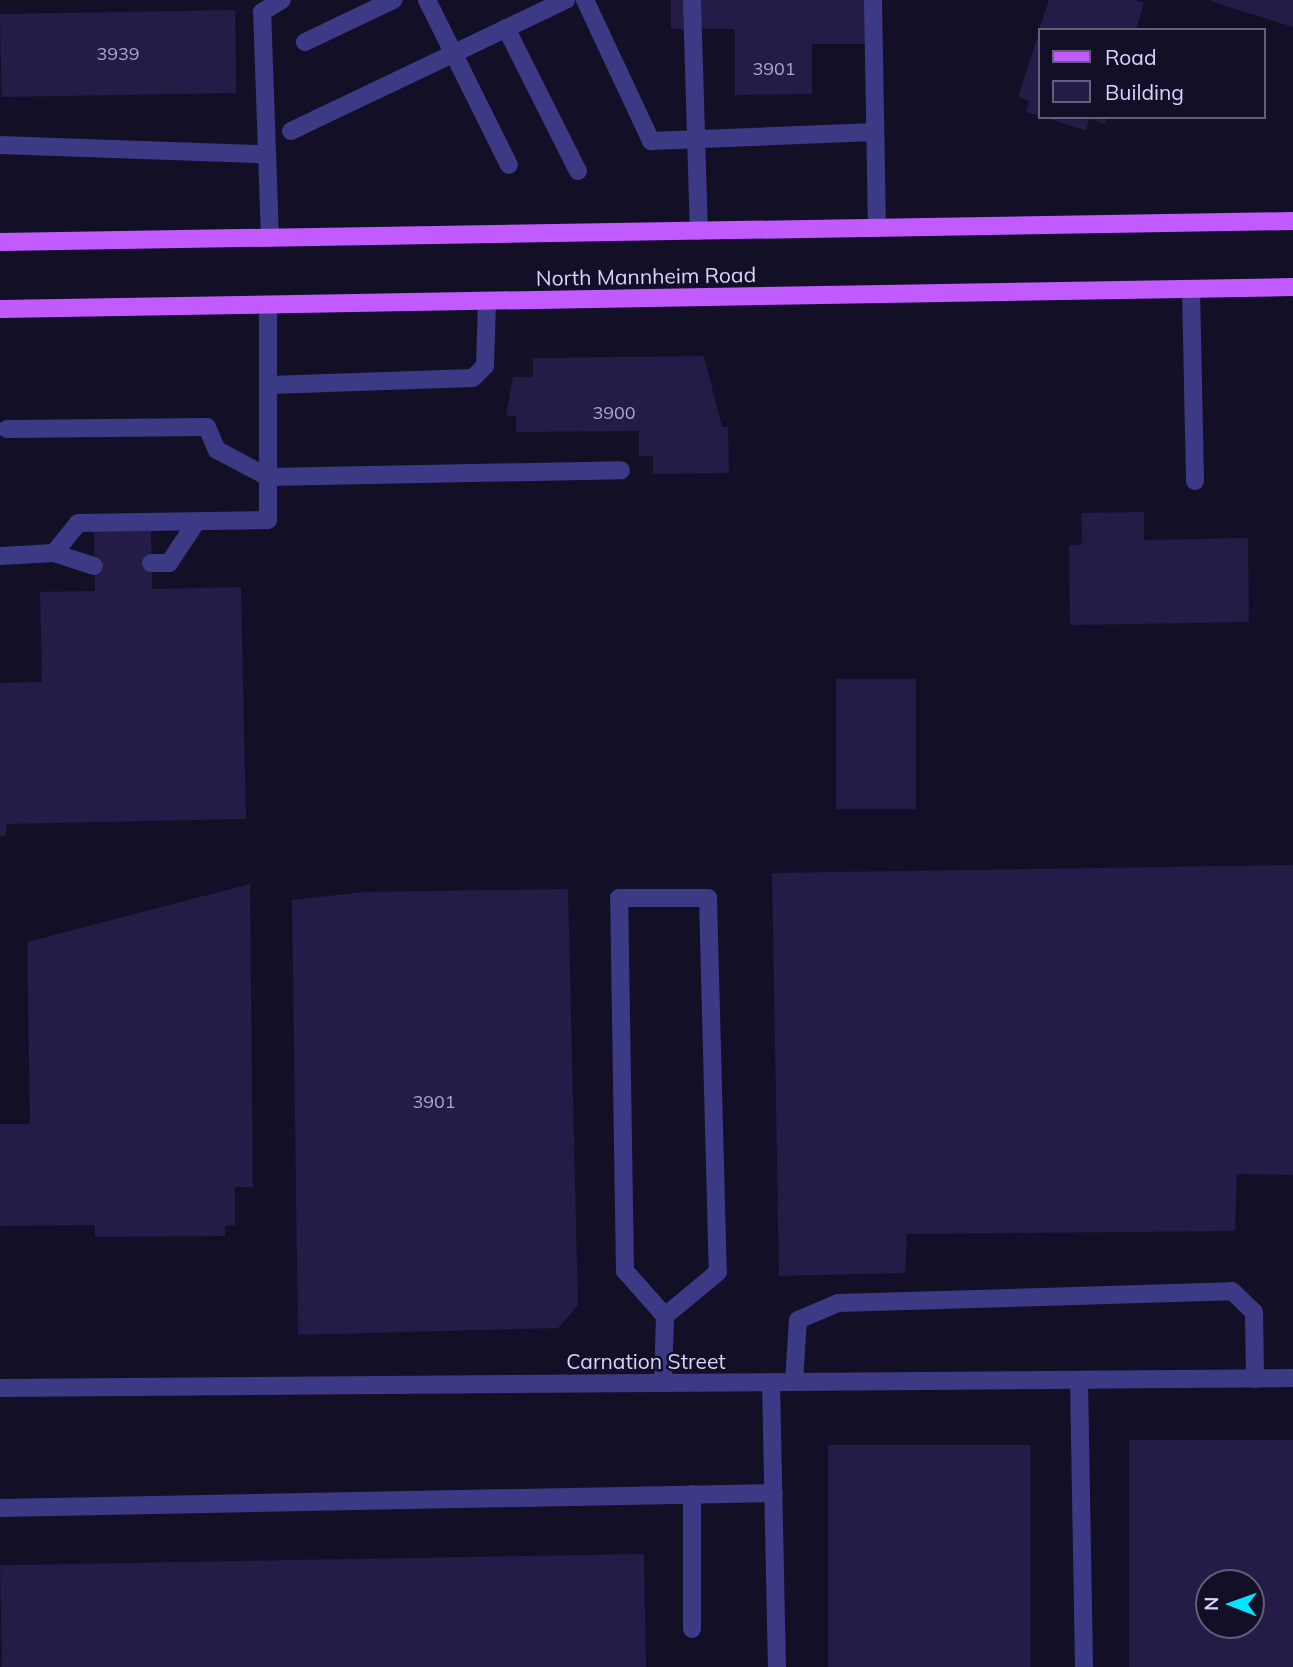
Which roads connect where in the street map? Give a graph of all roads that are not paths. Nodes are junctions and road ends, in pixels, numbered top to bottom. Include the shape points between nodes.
1 (393, 0) edge
2 (428, 0) edge
3 (566, 0) edge
4 (585, 0) edge
5 (692, 0) edge
6 (873, 0) edge
7 (275, 2) edge
8 (529, 8) edge
9 (506, 28) junction
10 (304, 41) dead end
11 (456, 52) junction
12 (290, 131) dead end
13 (875, 132) junction
14 (699, 139) junction
15 (0, 145) edge
16 (262, 153) junction
17 (509, 165) dead end
18 (578, 171) dead end
19 (1293, 221) edge
20 (877, 228) junction
21 (699, 231) junction
22 (270, 238) junction
23 (0, 242) edge
24 (1293, 287) edge
25 (1191, 289) junction
26 (487, 301) junction
27 (268, 304) junction
28 (0, 309) edge
29 (270, 385) junction
30 (7, 429) dead end
31 (621, 470) dead end
32 (268, 477) junction
33 (1195, 481) dead end
34 (197, 521) junction
35 (54, 553) junction
36 (0, 555) edge
37 (151, 564) dead end
38 (94, 566) dead end
39 (665, 1316) junction
40 (1293, 1378) edge
41 (1255, 1379) junction
42 (1079, 1380) junction
43 (771, 1382) junction
44 (794, 1382) junction
45 (663, 1383) junction
46 (0, 1388) edge
47 (774, 1493) junction
48 (692, 1494) junction
49 (0, 1508) edge
50 (692, 1629) dead end
51 (777, 1667) edge
52 (1084, 1667) edge

1 - 10 street
2 - 11 street
3 - 8 street
4 - 14 street via 651,141
5 - 14 street
6 - 13 street
7 - 16 street via 262,12
8 - 9 street
9 - 11 street
9 - 18 street
11 - 12 street
11 - 17 street
13 - 14 street
13 - 20 street
14 - 21 street
15 - 16 street
16 - 22 street
19 - 20 main road
20 - 21 main road
21 - 22 main road
22 - 23 main road
24 - 25 main road, North Mannheim Road
25 - 26 main road, North Mannheim Road
25 - 33 street
26 - 27 main road, North Mannheim Road
26 - 29 street via 485,366 473,378
27 - 28 main road, North Mannheim Road
27 - 29 street
29 - 32 street
30 - 32 street via 207,427 218,450
31 - 32 street
32 - 34 street via 268,520
34 - 35 street via 78,523
34 - 37 street via 169,563
35 - 36 street
35 - 38 street
39 - 39 street via 718,1272 708,898 618,898 625,1271
39 - 45 street
40 - 41 street, Carnation Street
41 - 42 street, Carnation Street
41 - 44 street via 1254,1312 1232,1291 838,1303 798,1320
42 - 44 street, Carnation Street
42 - 52 street
43 - 44 street, Carnation Street
43 - 45 street, Carnation Street
43 - 47 street
45 - 46 street, Carnation Street
47 - 48 street
47 - 51 street
48 - 49 street
48 - 50 street

